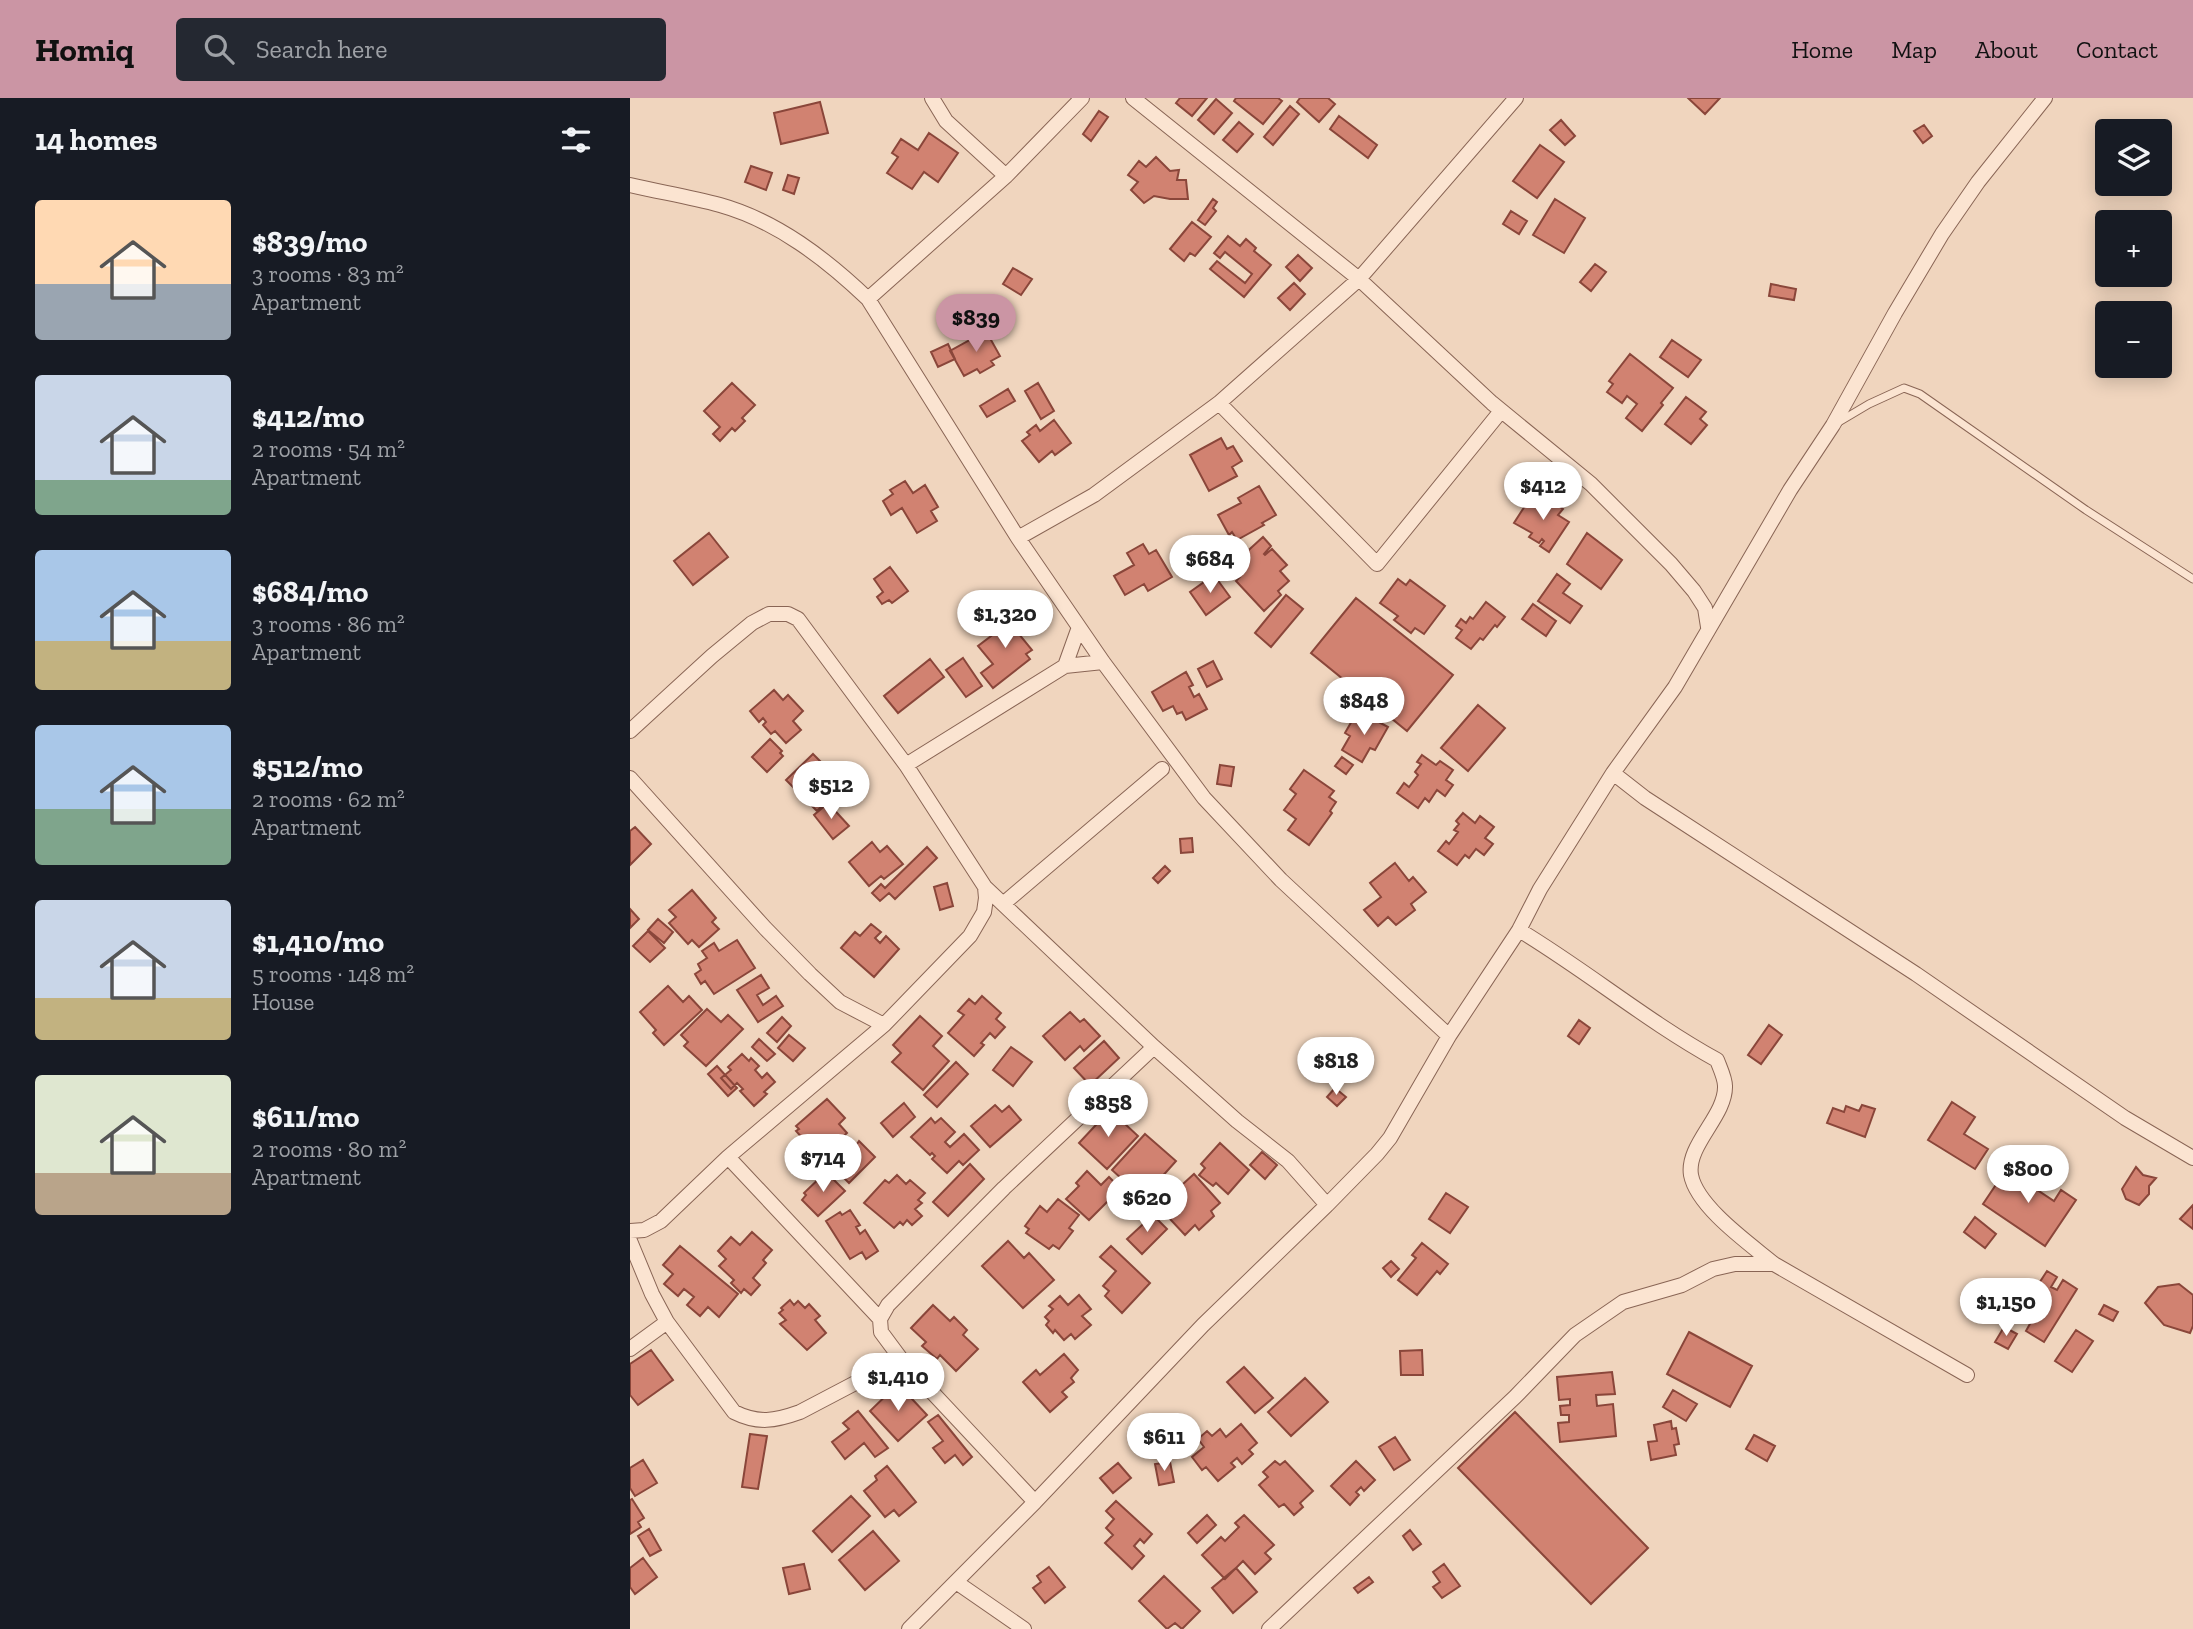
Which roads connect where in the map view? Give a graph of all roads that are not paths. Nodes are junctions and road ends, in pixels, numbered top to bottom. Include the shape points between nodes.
1 (932, 98) edge
2 (1082, 98) edge
3 (1133, 98) edge
4 (1516, 98) edge
5 (2045, 98) edge
6 (1006, 176) junction
7 (630, 185) edge
8 (1359, 279) junction
9 (868, 299) junction
10 (1219, 403) junction
11 (1502, 411) junction
12 (1833, 425) junction
13 (1018, 538) junction
14 (2193, 579) edge
15 (1079, 627) junction
16 (1709, 627) junction
17 (1102, 662) junction
18 (1065, 666) junction
19 (630, 731) edge
20 (906, 765) junction
21 (1162, 769) dead end
22 (1613, 773) junction
23 (630, 778) edge
24 (985, 887) junction
25 (1003, 904) junction
26 (1519, 930) junction
27 (884, 1025) junction
28 (1449, 1036) junction
29 (1154, 1047) junction
30 (728, 1157) junction
31 (2193, 1158) edge
32 (1327, 1205) junction
33 (630, 1231) edge
34 (630, 1241) edge
35 (1774, 1264) junction
36 (880, 1319) junction
37 (667, 1322) junction
38 (630, 1349) edge
39 (901, 1359) junction
40 (1967, 1375) dead end
41 (1035, 1502) junction
42 (956, 1582) junction
43 (909, 1629) edge
44 (1024, 1629) edge
45 (1269, 1629) edge

1 - 6 street via 946,121
2 - 6 street
3 - 8 street
4 - 8 street
5 - 12 street via 1942,234
6 - 9 street
7 - 9 street via 721,205 778,229 838,271
8 - 10 street
8 - 11 street
9 - 13 street
10 - 11 street via 1377,564
10 - 13 street via 1094,495
11 - 16 street via 1591,484 1671,564 1694,590
12 - 14 lane via 1904,388 1920,394
12 - 16 street
13 - 15 street
15 - 17 street
15 - 18 street
16 - 22 street via 1675,687
17 - 18 street
17 - 28 street via 1203,798 1280,880
18 - 20 street
19 - 20 street via 752,623 769,614 788,614 797,619
20 - 24 street
21 - 25 street
22 - 26 street
22 - 31 street via 2125,1118
23 - 27 street via 810,974 840,1002
24 - 25 street
24 - 27 street via 984,912 970,936
25 - 29 street
26 - 28 street
26 - 35 street via 1717,1060 1725,1083 1724,1101 1693,1156 1691,1174 1723,1222
27 - 30 street
28 - 32 street via 1390,1138
29 - 32 street via 1288,1161
29 - 36 street via 1004,1188 888,1305
30 - 33 street via 661,1221
30 - 36 street
32 - 41 street via 1203,1325
34 - 37 street
35 - 40 street
35 - 45 street via 1713,1269 1682,1285 1623,1302 1575,1335 1515,1398
36 - 39 street via 881,1332
37 - 38 street
37 - 39 street via 734,1412 760,1421 800,1412
39 - 41 street
41 - 42 street
42 - 43 street
42 - 44 street

